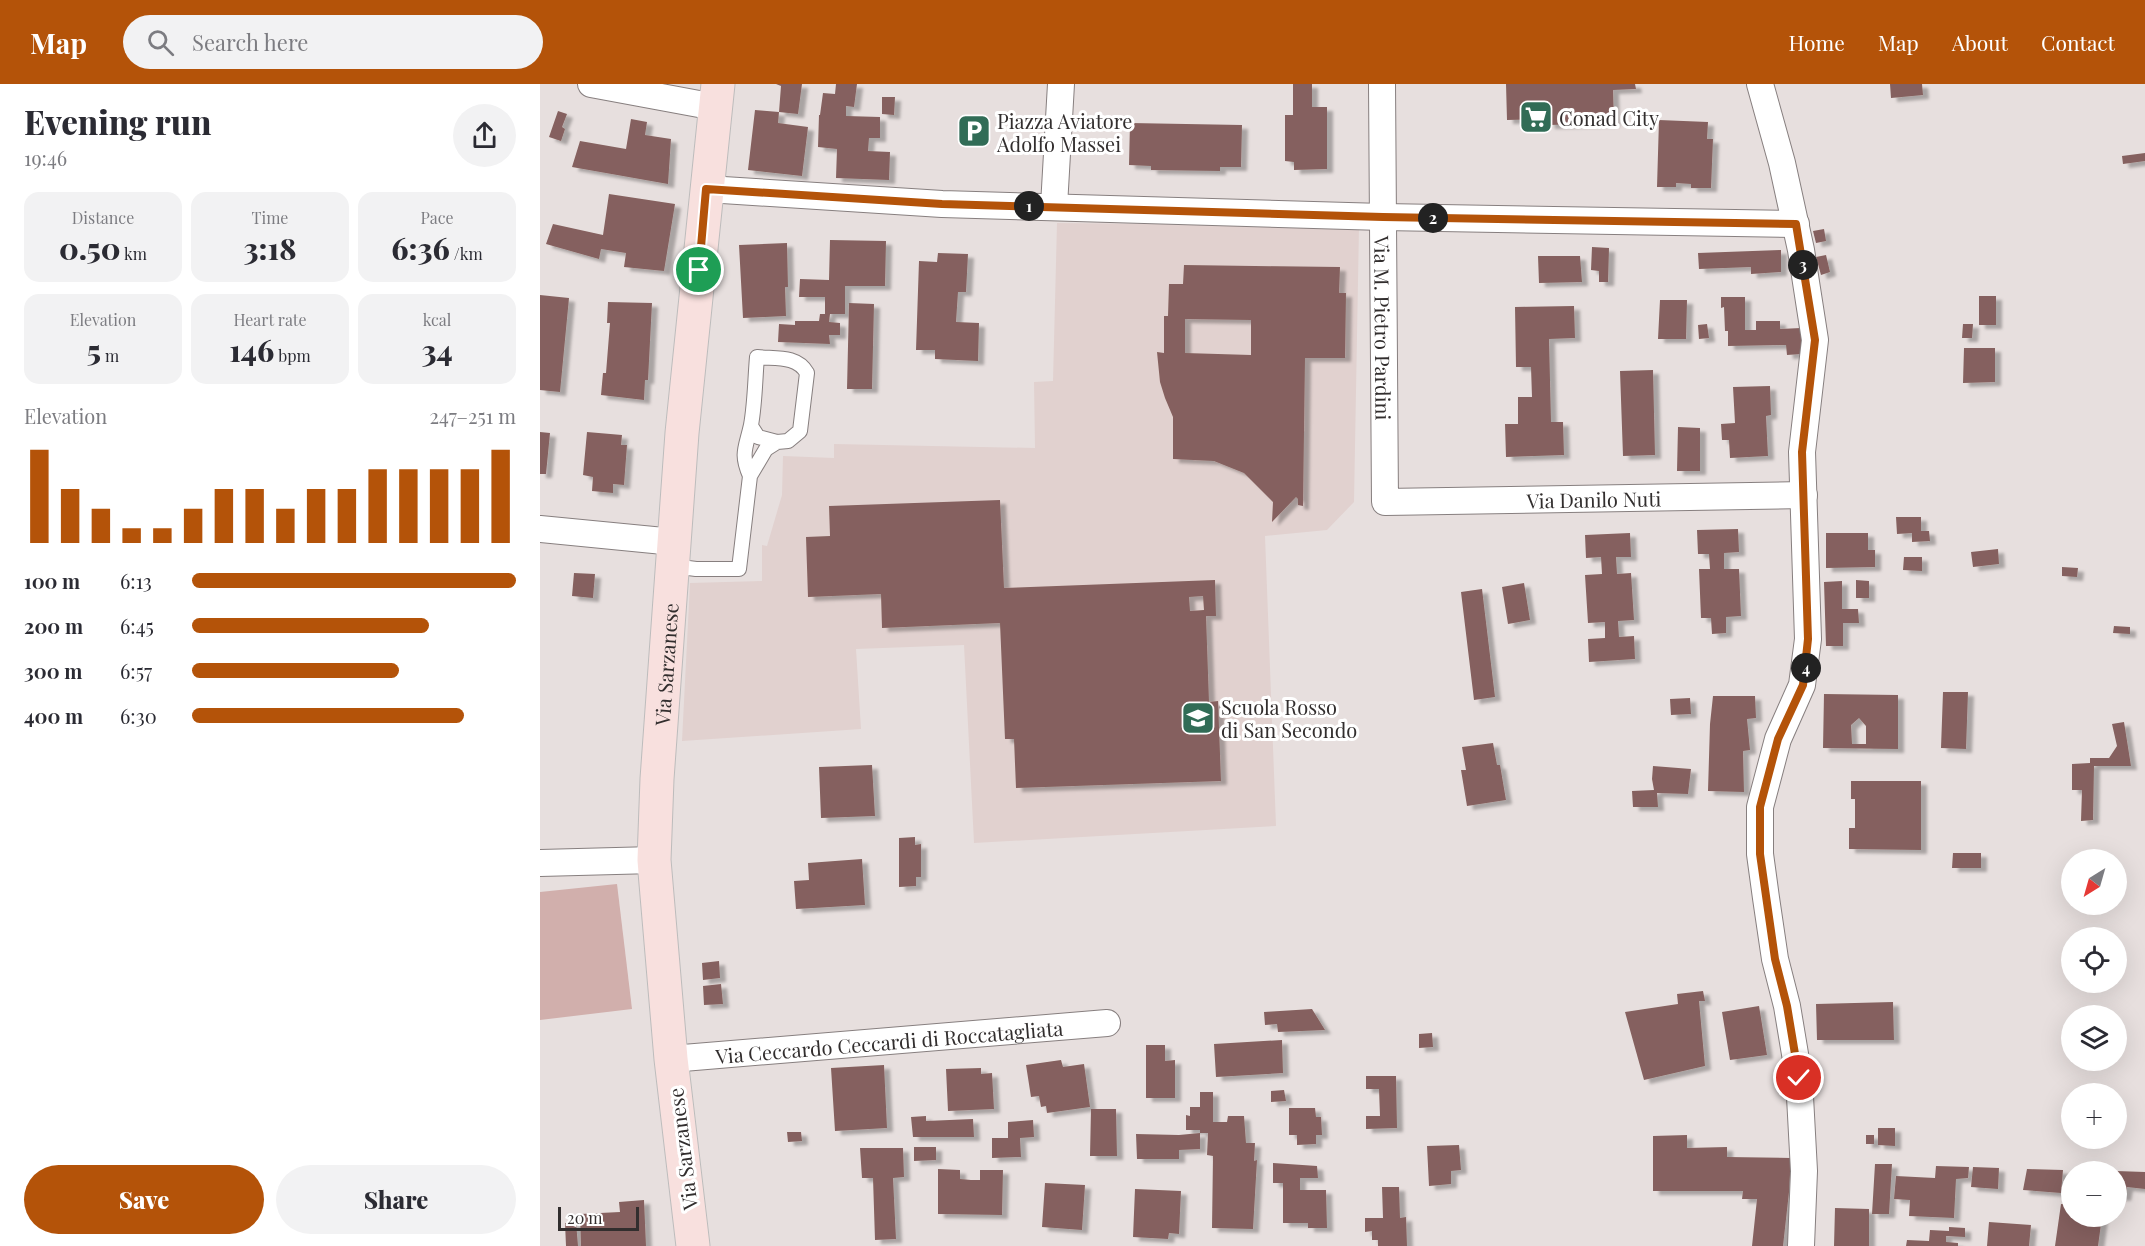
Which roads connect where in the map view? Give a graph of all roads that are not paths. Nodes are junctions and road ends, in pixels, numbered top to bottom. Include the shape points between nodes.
1 (591, 84) edge
2 (1061, 84) edge
3 (1382, 84) edge
4 (1760, 84) edge
5 (717, 96) edge
6 (706, 189) junction
7 (1054, 206) junction
8 (1383, 217) junction
9 (1796, 224) junction
10 (751, 426) junction
11 (777, 442) junction
12 (750, 476) junction
13 (1804, 495) junction
14 (1385, 502) joint
15 (540, 529) edge
16 (674, 554) junction
17 (654, 861) junction
18 (540, 863) edge
19 (1107, 1023) dead end
20 (671, 1059) junction
21 (693, 1246) edge
22 (1801, 1246) edge

1 - 5 street
2 - 7 street
3 - 8 street, Via M. Pietro Pardini
4 - 9 street
5 - 6 main road, Via Sarzanese
6 - 7 street via 942,204
6 - 16 main road, Via Sarzanese
7 - 8 street
8 - 9 street
8 - 14 street, Via M. Pietro Pardini
9 - 13 street via 1815,340 1802,452
10 - 11 lane via 758,437
10 - 11 lane via 757,357 802,365 807,373 800,431 788,441
10 - 12 lane via 744,461
11 - 12 lane via 766,449
12 - 16 lane via 739,569 696,569
13 - 14 street, Via Danilo Nuti
13 - 22 street via 1806,667 1803,685 1778,739 1760,807 1760,854 1775,959 1799,1078 1804,1171
15 - 16 street
16 - 17 main road, Via Sarzanese
17 - 18 street
17 - 20 main road, Via Sarzanese
19 - 20 street, Via Ceccardo Ceccardi di Roccatagliata
20 - 21 main road, Via Sarzanese

